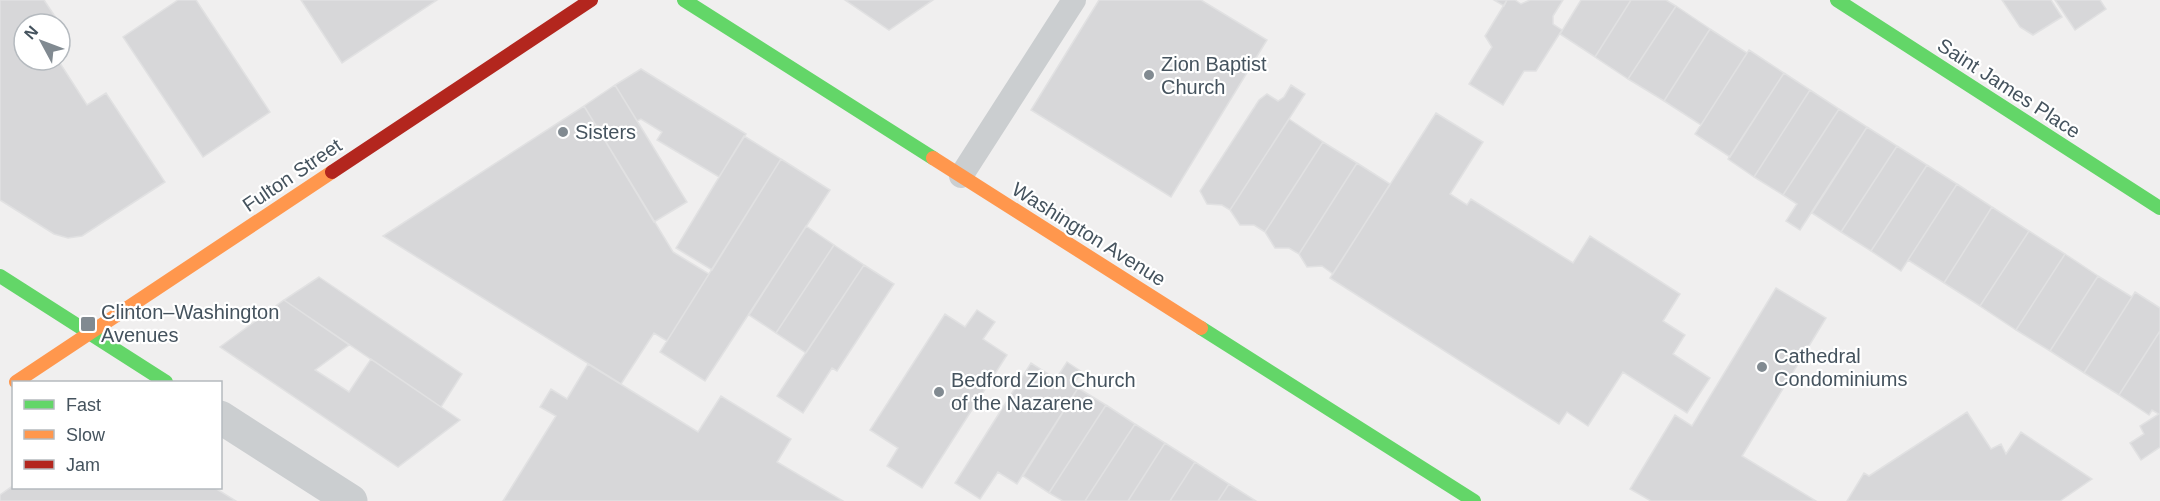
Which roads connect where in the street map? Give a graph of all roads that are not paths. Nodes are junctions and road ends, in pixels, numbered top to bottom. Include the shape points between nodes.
1 (591, 0) edge
2 (684, 0) edge
3 (1074, 0) edge
4 (1837, 0) edge
5 (961, 176) junction
6 (2160, 208) edge
7 (0, 276) edge
8 (90, 333) junction
9 (18, 381) edge
10 (164, 381) edge
11 (222, 418) edge
12 (351, 501) edge
13 (1474, 501) edge

1 - 8 main road, Fulton Street
2 - 5 main road, Washington Avenue
3 - 5 lane
4 - 6 main road, Saint James Place
5 - 13 main road, Washington Avenue
7 - 8 main road
8 - 9 main road, Fulton Street
8 - 10 main road
11 - 12 street

